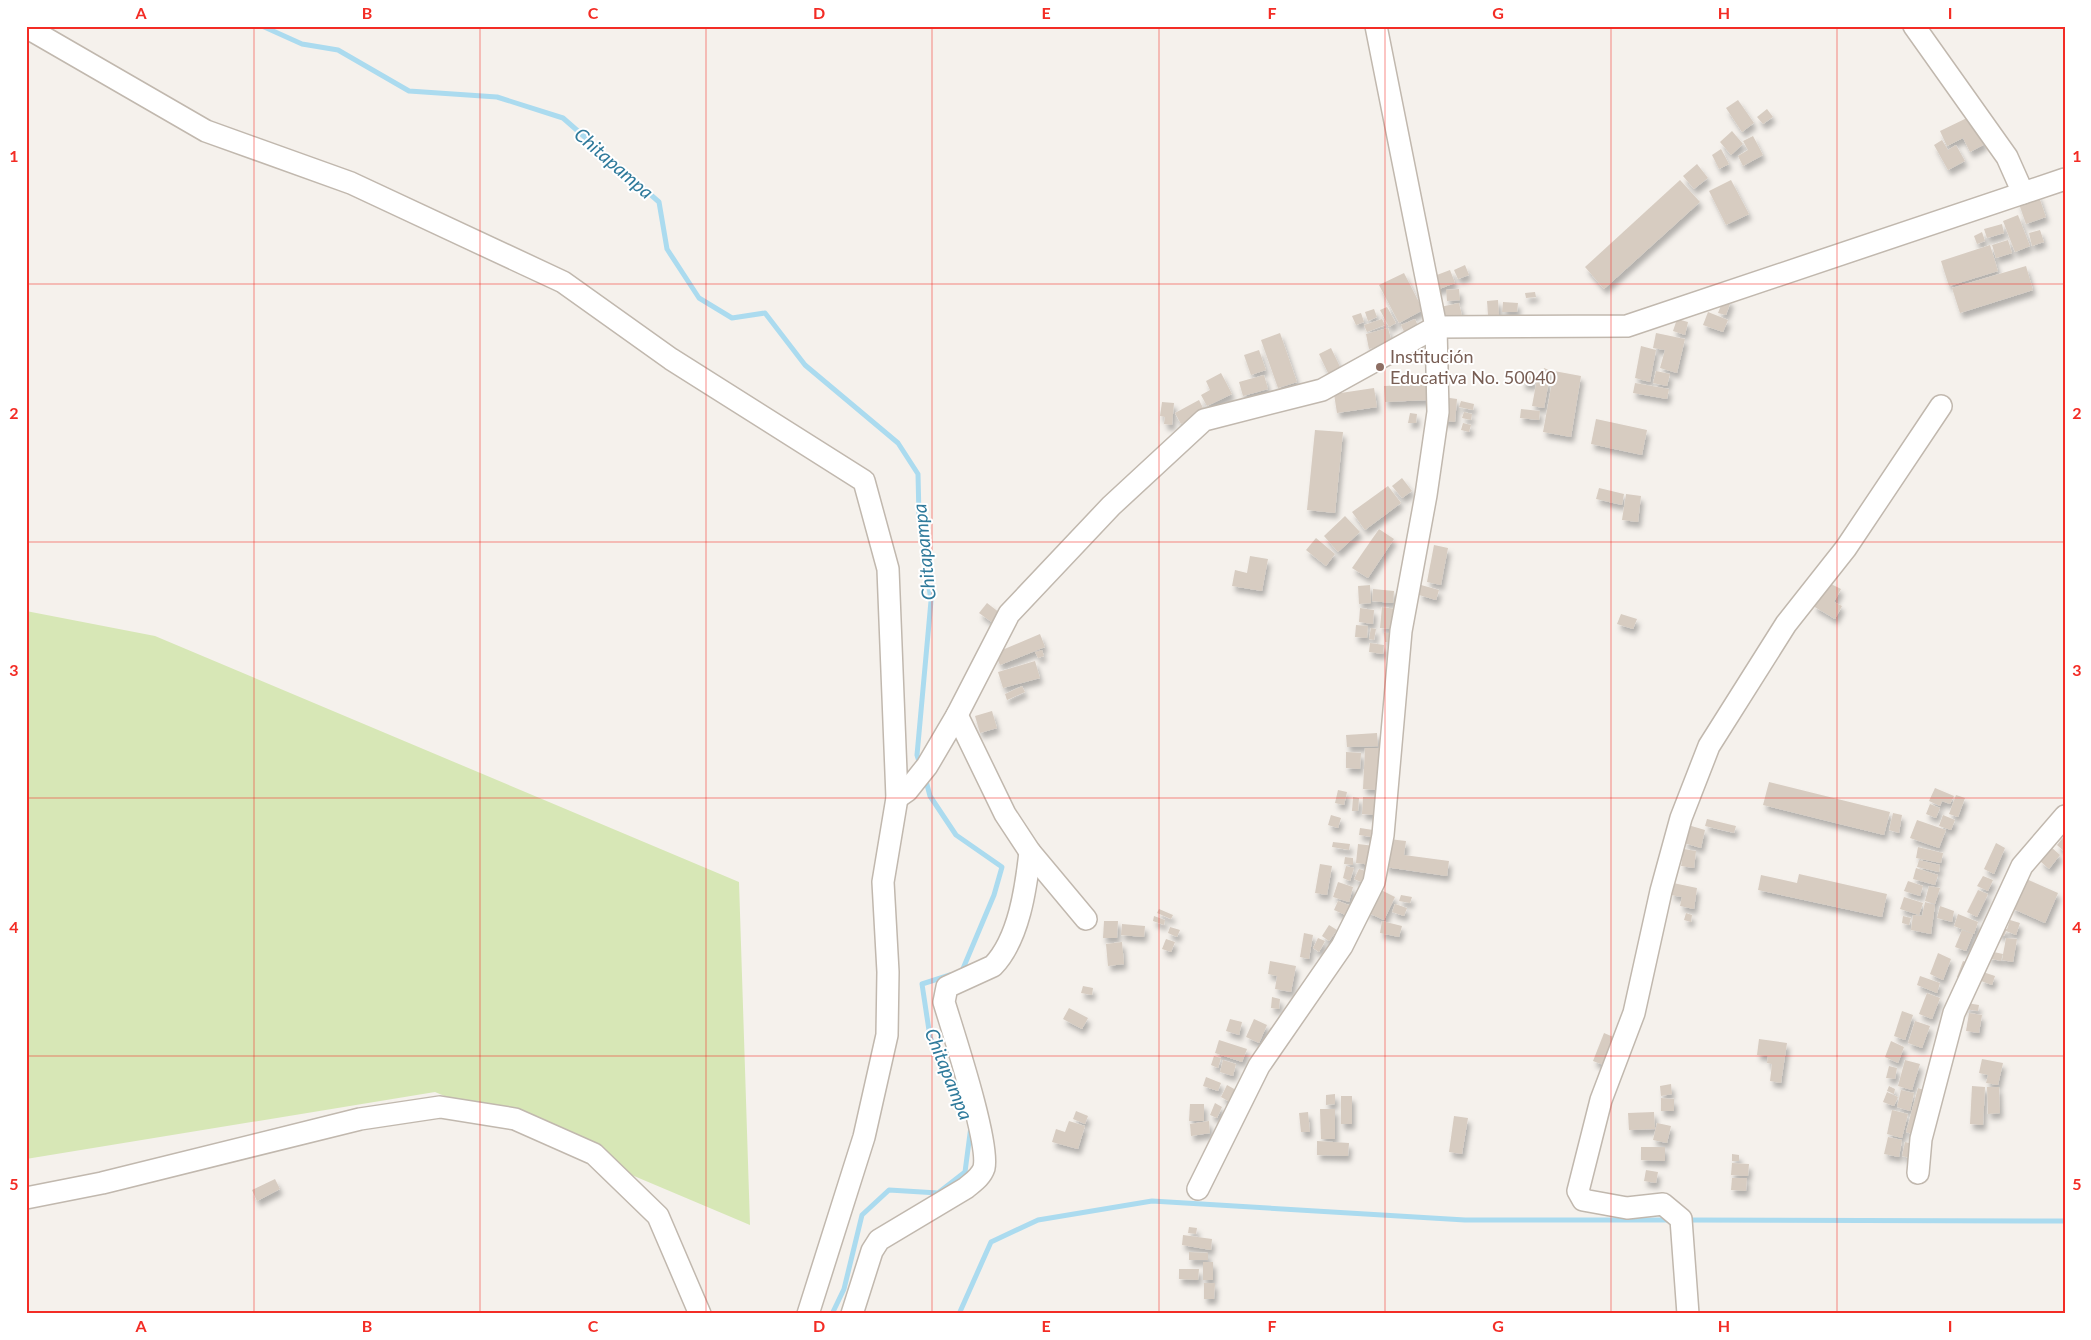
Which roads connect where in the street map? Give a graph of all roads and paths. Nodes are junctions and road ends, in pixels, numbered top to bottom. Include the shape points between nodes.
1 (1376, 26) edge
2 (1914, 26) edge
3 (26, 27) edge
4 (2065, 179) edge
5 (2023, 193) junction
6 (1436, 327) junction
7 (1941, 406) dead end
8 (957, 715) junction
9 (902, 794) junction
10 (2065, 816) edge
11 (1030, 852) junction
12 (1086, 919) dead end
13 (1918, 1173) dead end
14 (1198, 1189) dead end
15 (26, 1198) edge
16 (700, 1314) edge
17 (808, 1314) edge
18 (852, 1314) edge
19 (1688, 1314) edge

1 - 6 street
2 - 5 street via 2006,158
3 - 9 street via 206,131 351,183 563,282 671,359 864,481 888,569
4 - 5 street
5 - 6 street via 1626,326
6 - 8 street via 1322,390 1204,420 1111,506 1009,614
6 - 14 street via 1438,412 1401,631 1383,835 1374,882 1342,946 1259,1066
7 - 19 street via 1846,548 1786,624 1709,746 1681,818 1634,1013 1601,1100 1578,1191 1582,1200 1627,1208 1663,1204 1681,1219
8 - 9 street via 927,766
8 - 11 street via 1005,814
9 - 17 street via 883,882 888,972 887,1035 864,1137
10 - 13 street via 2022,866 1954,1013 1921,1139
11 - 12 street
11 - 18 street via 1025,898 1017,923 998,960 993,966 947,987 945,992 944,1002 981,1132 984,1169 978,1179 966,1188 879,1240 872,1251
15 - 16 street via 102,1183 360,1119 440,1107 515,1119 594,1154 658,1216

